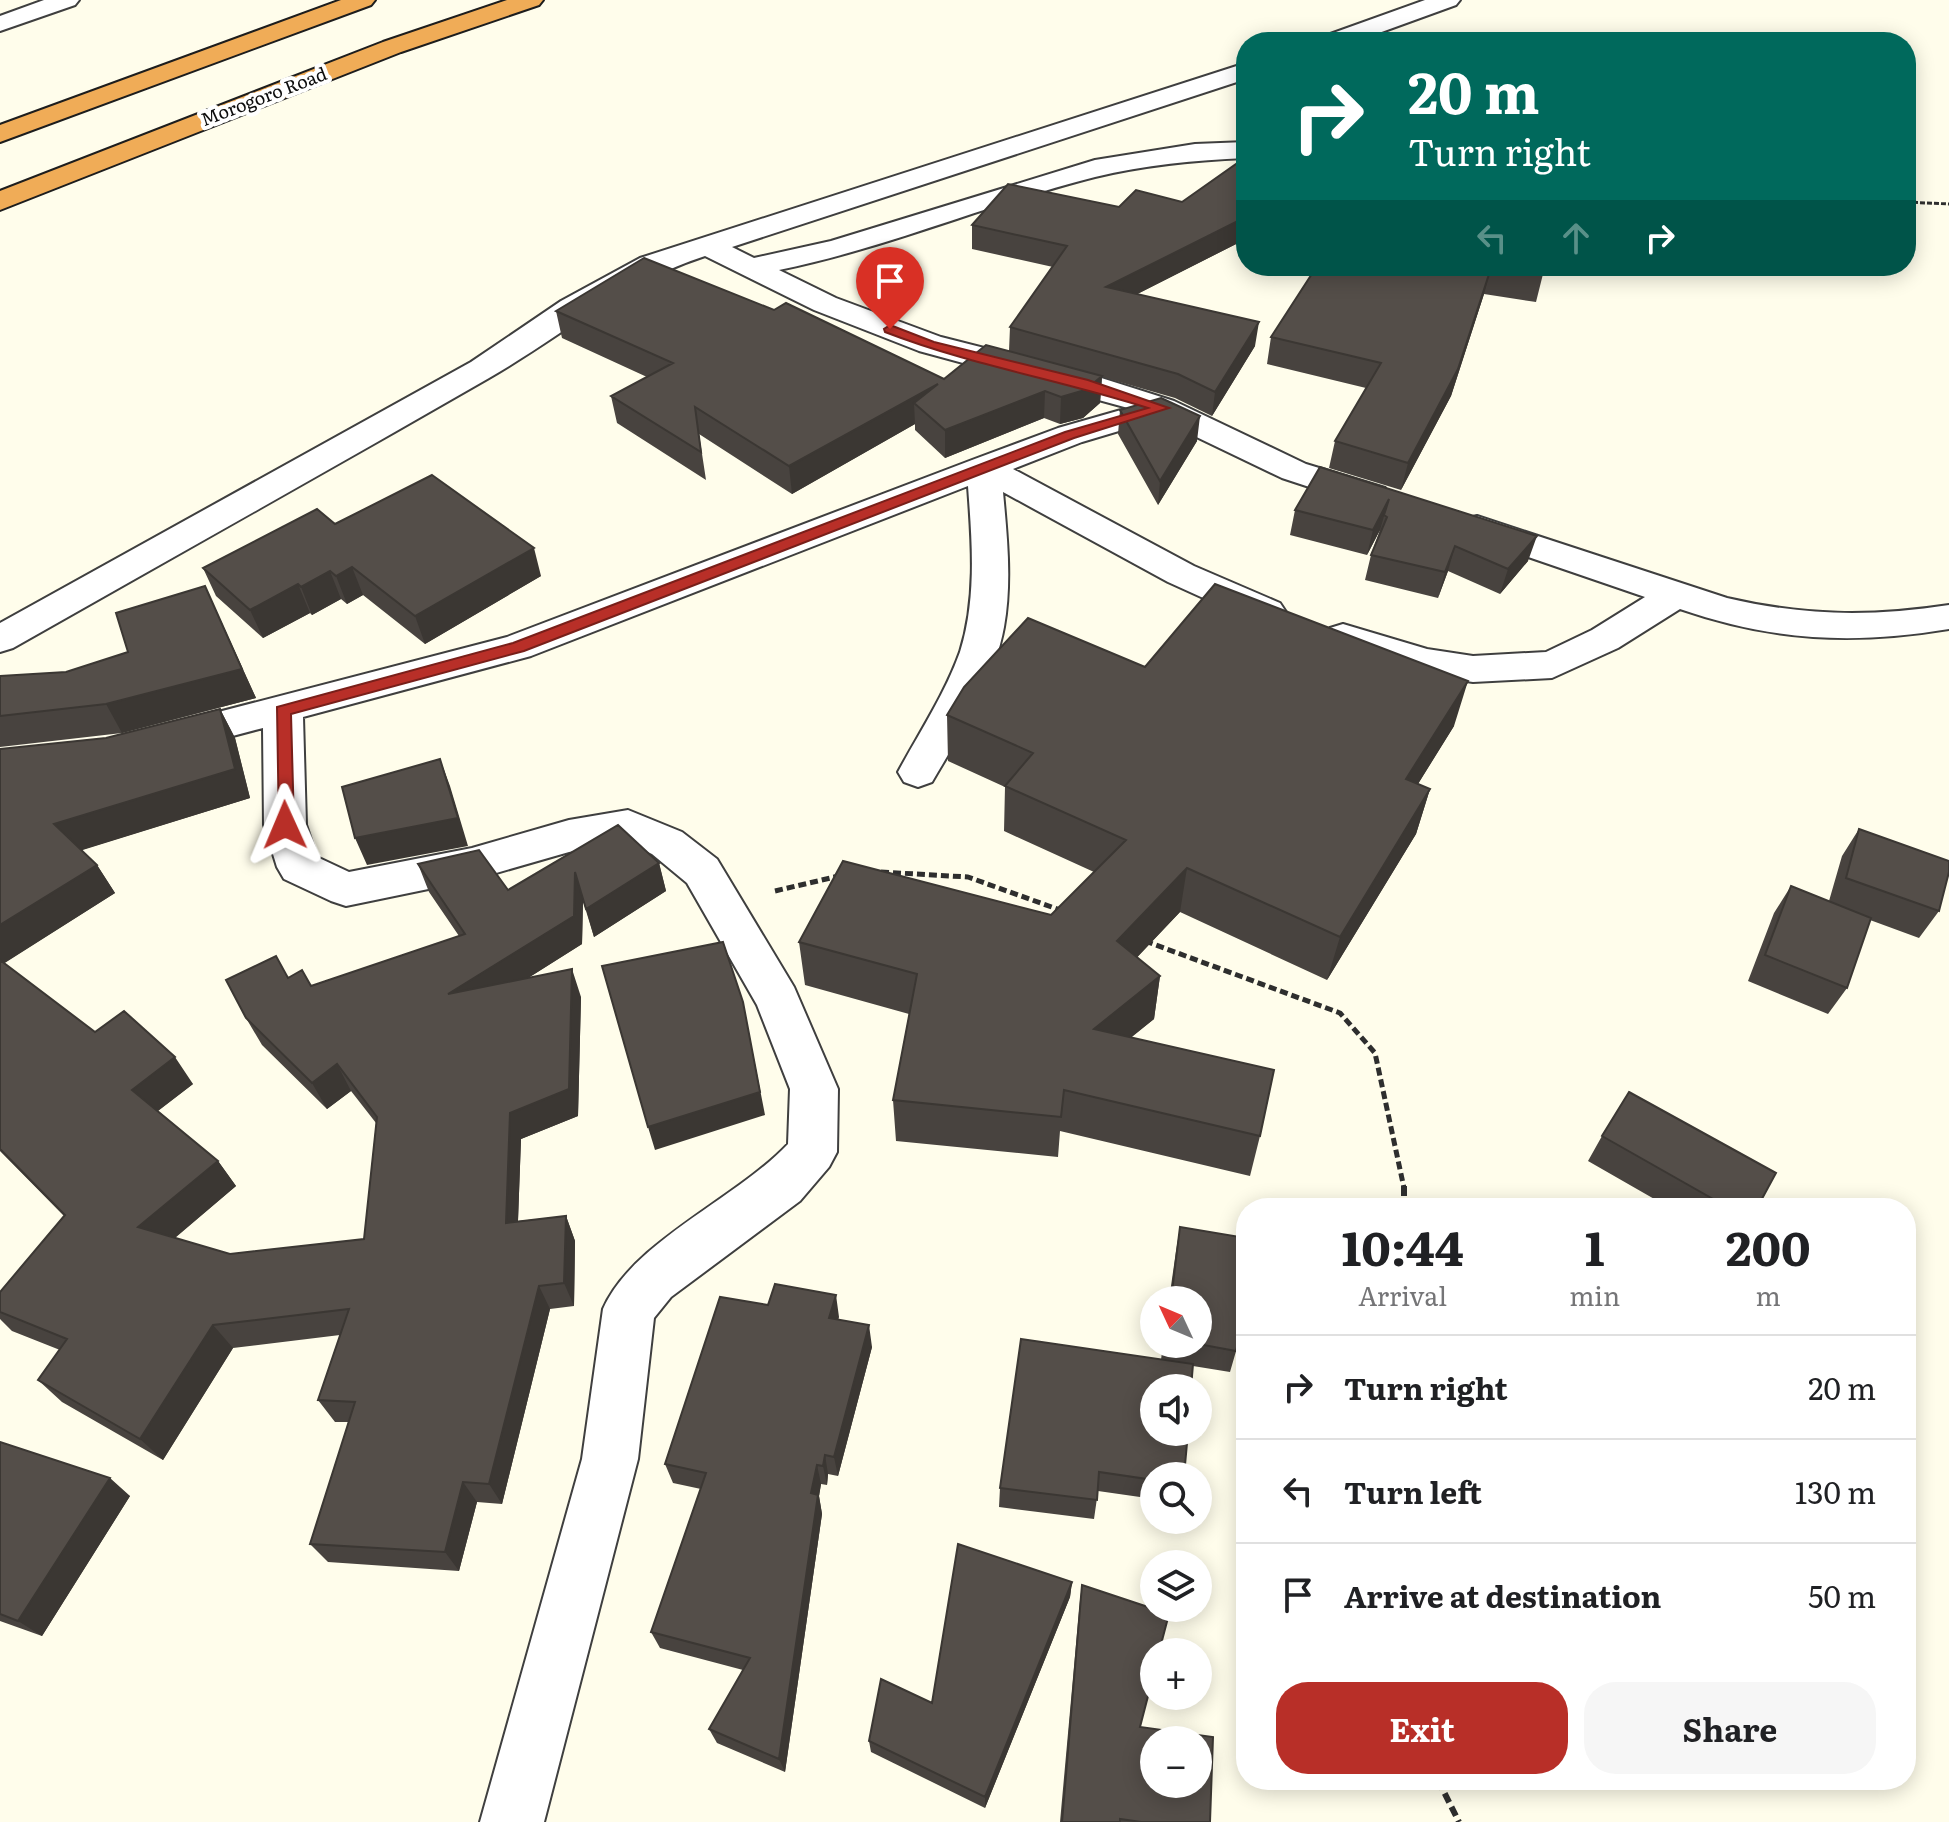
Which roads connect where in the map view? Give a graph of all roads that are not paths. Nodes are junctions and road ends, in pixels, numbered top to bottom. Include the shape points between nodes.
1 (67, 0) edge
2 (363, 0) edge
3 (531, 0) edge
4 (1448, 0) edge
5 (0, 24) edge
6 (1359, 32) edge
7 (1236, 74) edge
8 (0, 134) edge
9 (1236, 151) edge
10 (0, 201) edge
11 (707, 246) junction
12 (753, 267) junction
13 (1162, 408) junction
14 (984, 467) junction
15 (1397, 503) edge
16 (1440, 515) edge
17 (1677, 594) junction
18 (1949, 617) edge
19 (0, 639) edge
20 (283, 711) junction
21 (138, 746) edge
22 (918, 772) dead end
23 (512, 1822) edge

1 - 5 street
2 - 8 highway
3 - 10 highway, Morogoro Road via 377,53
4 - 6 street
7 - 11 street
9 - 12 street via 1073,172 850,245
11 - 12 street
11 - 19 street via 614,282 482,369
12 - 13 street via 825,304 930,344
13 - 14 street
13 - 15 street via 1294,471
14 - 17 street via 1181,574 1276,616 1425,662 1473,669 1552,665
14 - 20 street via 518,647
14 - 22 street via 986,626 979,653
16 - 17 street
17 - 18 street via 1733,612 1818,627 1886,627
20 - 21 street
20 - 23 street via 285,825 299,867 346,889 628,826 667,843 702,871 778,1000 814,1089 812,1152 782,1185 653,1280 629,1309 610,1459

